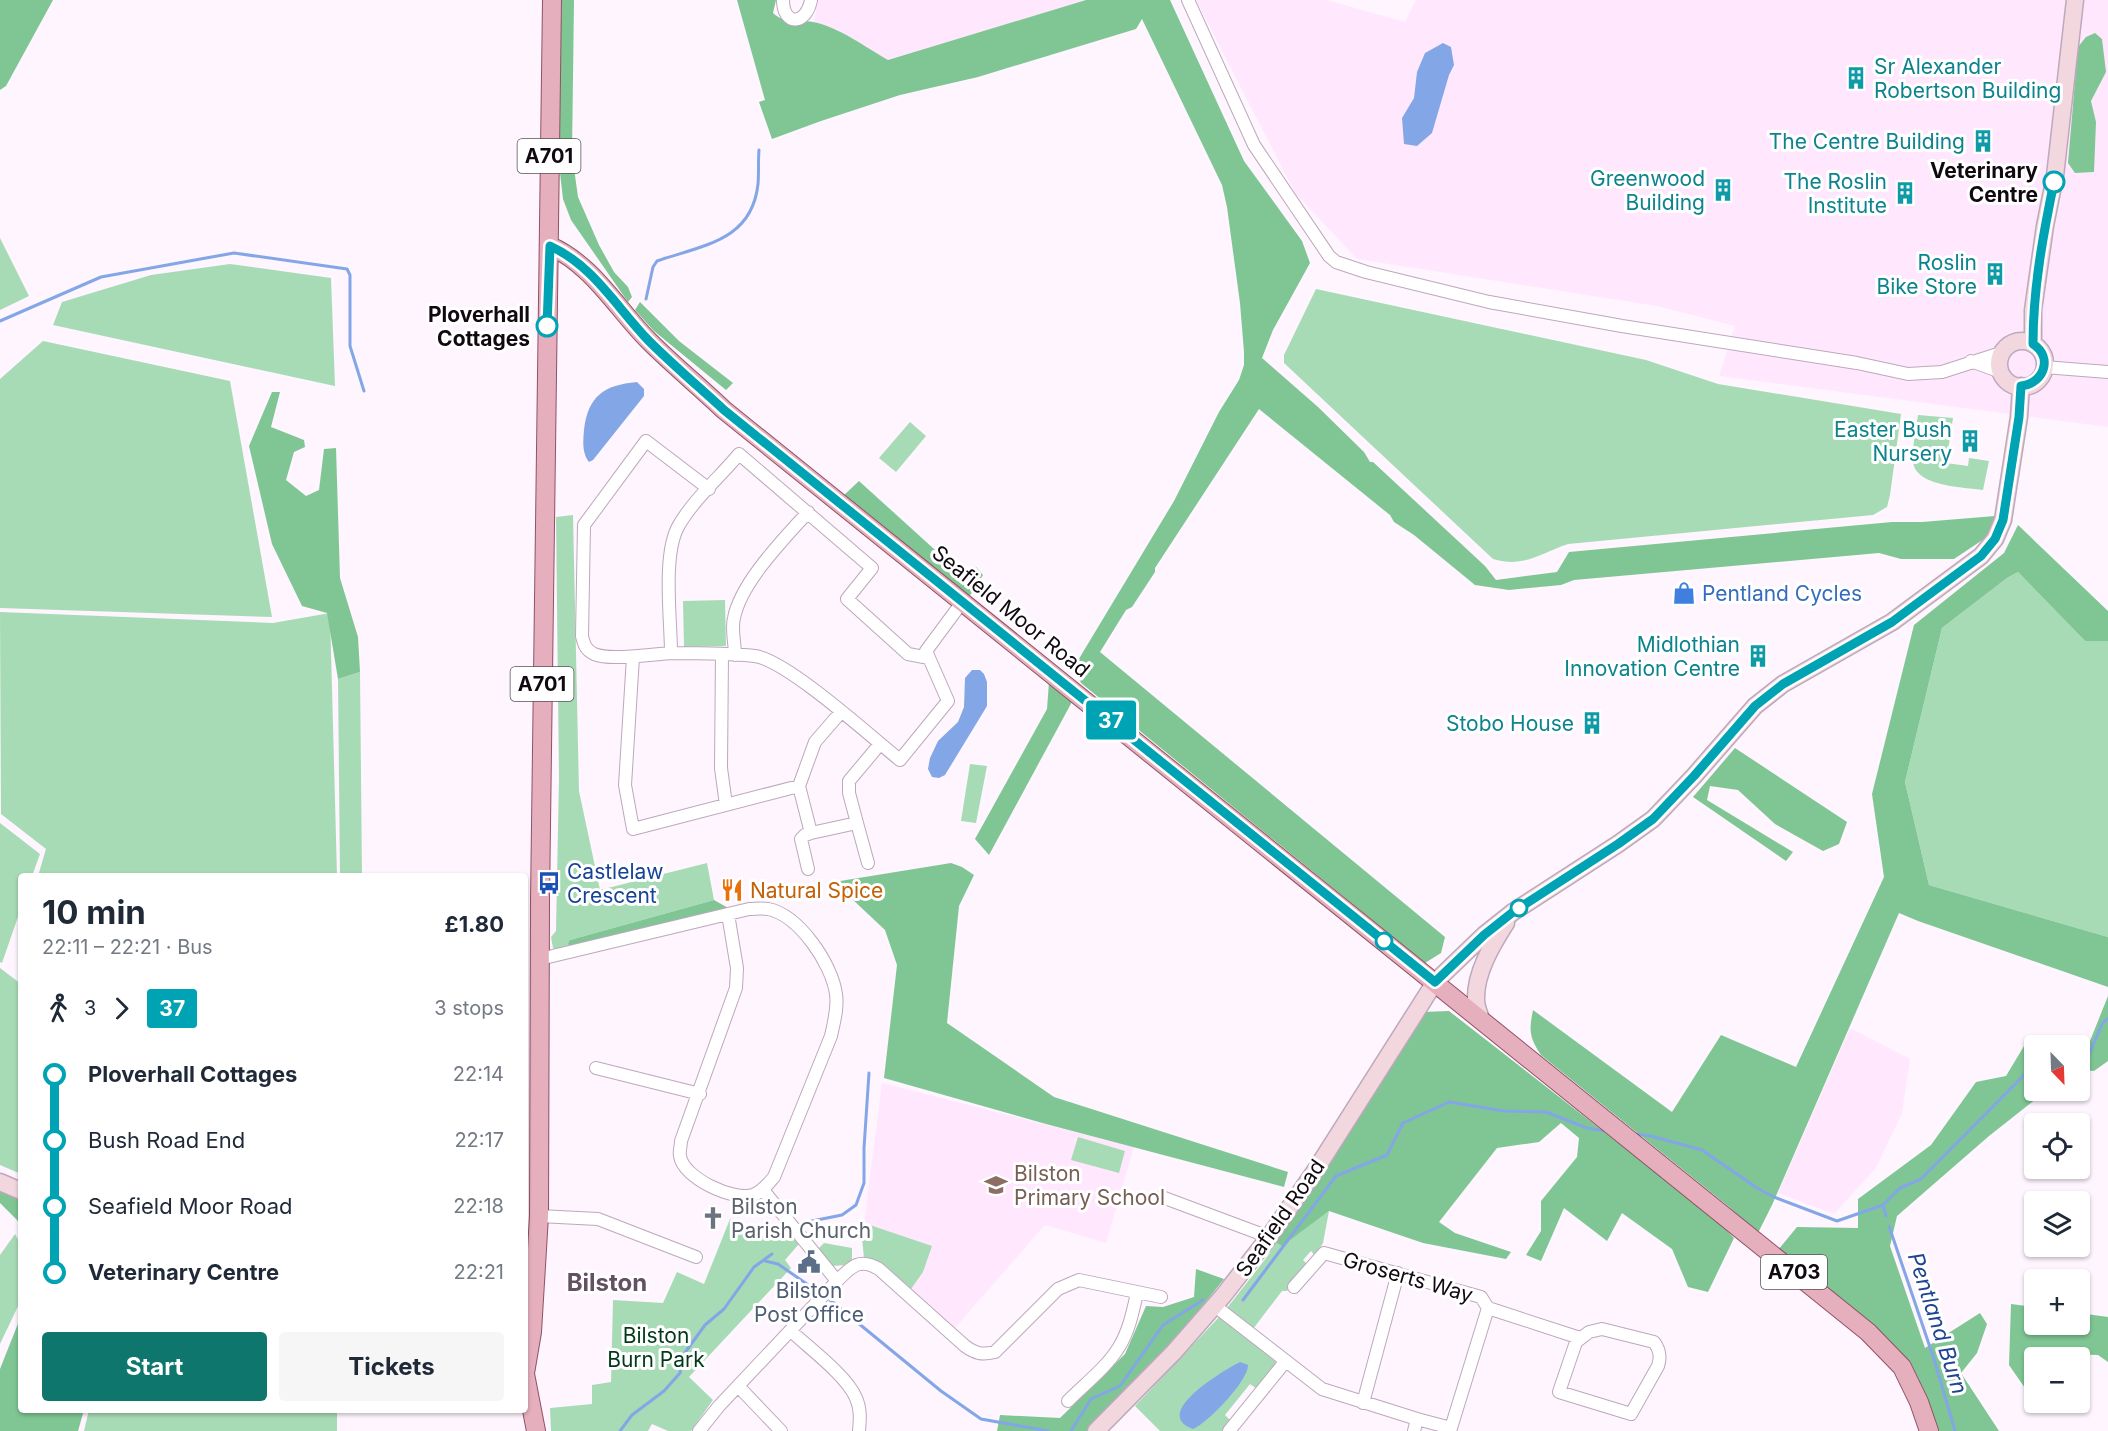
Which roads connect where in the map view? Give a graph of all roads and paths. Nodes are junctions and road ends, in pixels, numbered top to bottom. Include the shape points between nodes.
1 (552, 0) edge
2 (783, 0) edge
3 (811, 0) edge
4 (1188, 0) edge
5 (2075, 0) edge
6 (550, 246) junction
7 (2025, 343) junction
8 (2001, 353) junction
9 (1971, 361) junction
10 (2044, 367) junction
11 (2001, 372) junction
12 (2108, 372) edge
13 (2021, 386) junction
14 (709, 489) junction
15 (808, 512) junction
16 (963, 601) junction
17 (671, 653) junction
18 (722, 654) junction
19 (735, 655) junction
20 (633, 657) junction
21 (929, 658) junction
22 (841, 712) junction
23 (880, 744) junction
24 (799, 786) junction
25 (726, 805) junction
26 (857, 823) junction
27 (811, 833) junction
28 (868, 863) dead end
29 (808, 869) dead end
30 (1513, 912) junction
31 (728, 914) junction
32 (540, 959) junction
33 (1435, 982) junction
34 (1480, 1019) junction
35 (596, 1068) dead end
36 (700, 1094) junction
37 (0, 1182) edge
38 (18, 1190) edge
39 (763, 1190) junction
40 (1162, 1197) dead end
41 (539, 1216) junction
42 (1269, 1237) junction
43 (696, 1257) dead end
44 (1398, 1274) junction
45 (837, 1281) junction
46 (1294, 1287) dead end
47 (1137, 1293) junction
48 (1161, 1297) dead end
49 (1215, 1306) junction
50 (1488, 1308) junction
51 (791, 1330) junction
52 (1580, 1338) junction
53 (528, 1342) edge
54 (1286, 1362) junction
55 (738, 1386) junction
56 (528, 1393) edge
57 (1068, 1401) dead end
58 (1364, 1403) junction
59 (532, 1419) edge
60 (1415, 1425) edge
61 (699, 1431) edge
62 (781, 1431) edge
63 (859, 1431) edge
64 (1096, 1431) edge
65 (1229, 1431) edge
66 (1929, 1431) edge

1 - 6 main road, A701
2 - 3 street via 785,12 795,20 809,12
4 - 9 street via 1254,145 1336,262 1489,302 1908,374 1942,372
5 - 7 street via 2055,176
6 - 16 main road, Seafield Moor Road / A703 via 583,266 649,340 724,410
6 - 32 main road, A701
7 - 8 street via 2005,348
7 - 10 street via 2042,352
8 - 9 street
8 - 11 street
9 - 11 street
10 - 12 street
10 - 13 street via 2039,379
11 - 13 street via 2007,380
13 - 30 street, Seafield Road via 2003,520 1995,539 1981,556 1892,622 1783,684 1755,706 1653,819
14 - 15 street via 739,454
14 - 17 street via 679,524 672,539
14 - 20 street via 646,441 584,525 585,648 596,655
15 - 19 street via 768,557 740,597 733,619
15 - 21 street via 872,568 847,599 908,654
16 - 21 street via 926,651
16 - 33 main road, Seafield Moor Road / A703
17 - 18 street
17 - 20 street
18 - 19 street
18 - 25 street via 721,768
19 - 22 street via 759,657 785,669
20 - 25 street via 626,785 633,829
21 - 23 street via 948,701 900,760
22 - 23 street
22 - 24 street via 815,742
23 - 26 street via 849,781
24 - 25 street
24 - 27 street
26 - 27 street
26 - 28 street
27 - 29 street via 801,839
30 - 33 street, Seafield Road
30 - 34 street via 1481,973 1476,1001
31 - 32 street
31 - 36 street via 737,969 736,988
31 - 39 street via 769,909 783,916 804,932 820,955 831,972 836,994 831,1036 774,1177
32 - 41 main road, A701
33 - 34 main road, Seafield Moor Road / A703
33 - 42 street, Seafield Road
34 - 66 main road, Seafield Moor Road / A703 via 1868,1332 1902,1367
35 - 36 street
36 - 39 street via 681,1142 680,1156 685,1166 692,1175 737,1197
37 - 38 street
39 - 45 street
40 - 42 street
41 - 43 street via 598,1219
41 - 53 main road, A701 via 534,1310
42 - 49 street, Seafield Road
44 - 46 street, Groserts Way via 1324,1252
44 - 50 street, Groserts Way via 1481,1297
44 - 58 street
45 - 47 street via 851,1268 868,1263 965,1346 984,1355 995,1352 1058,1289 1079,1280
45 - 51 street
47 - 48 street
47 - 57 street via 1121,1344
49 - 54 street
49 - 64 street, Seafield Road
50 - 52 street, Groserts Way
50 - 60 street via 1451,1428
51 - 55 street
51 - 63 street via 848,1383 857,1399
52 - 52 street via 1559,1392 1630,1414 1658,1366 1657,1346 1602,1329
54 - 58 street via 1322,1389
54 - 65 street
55 - 61 street
55 - 62 street
56 - 59 main road, A701
58 - 60 street

